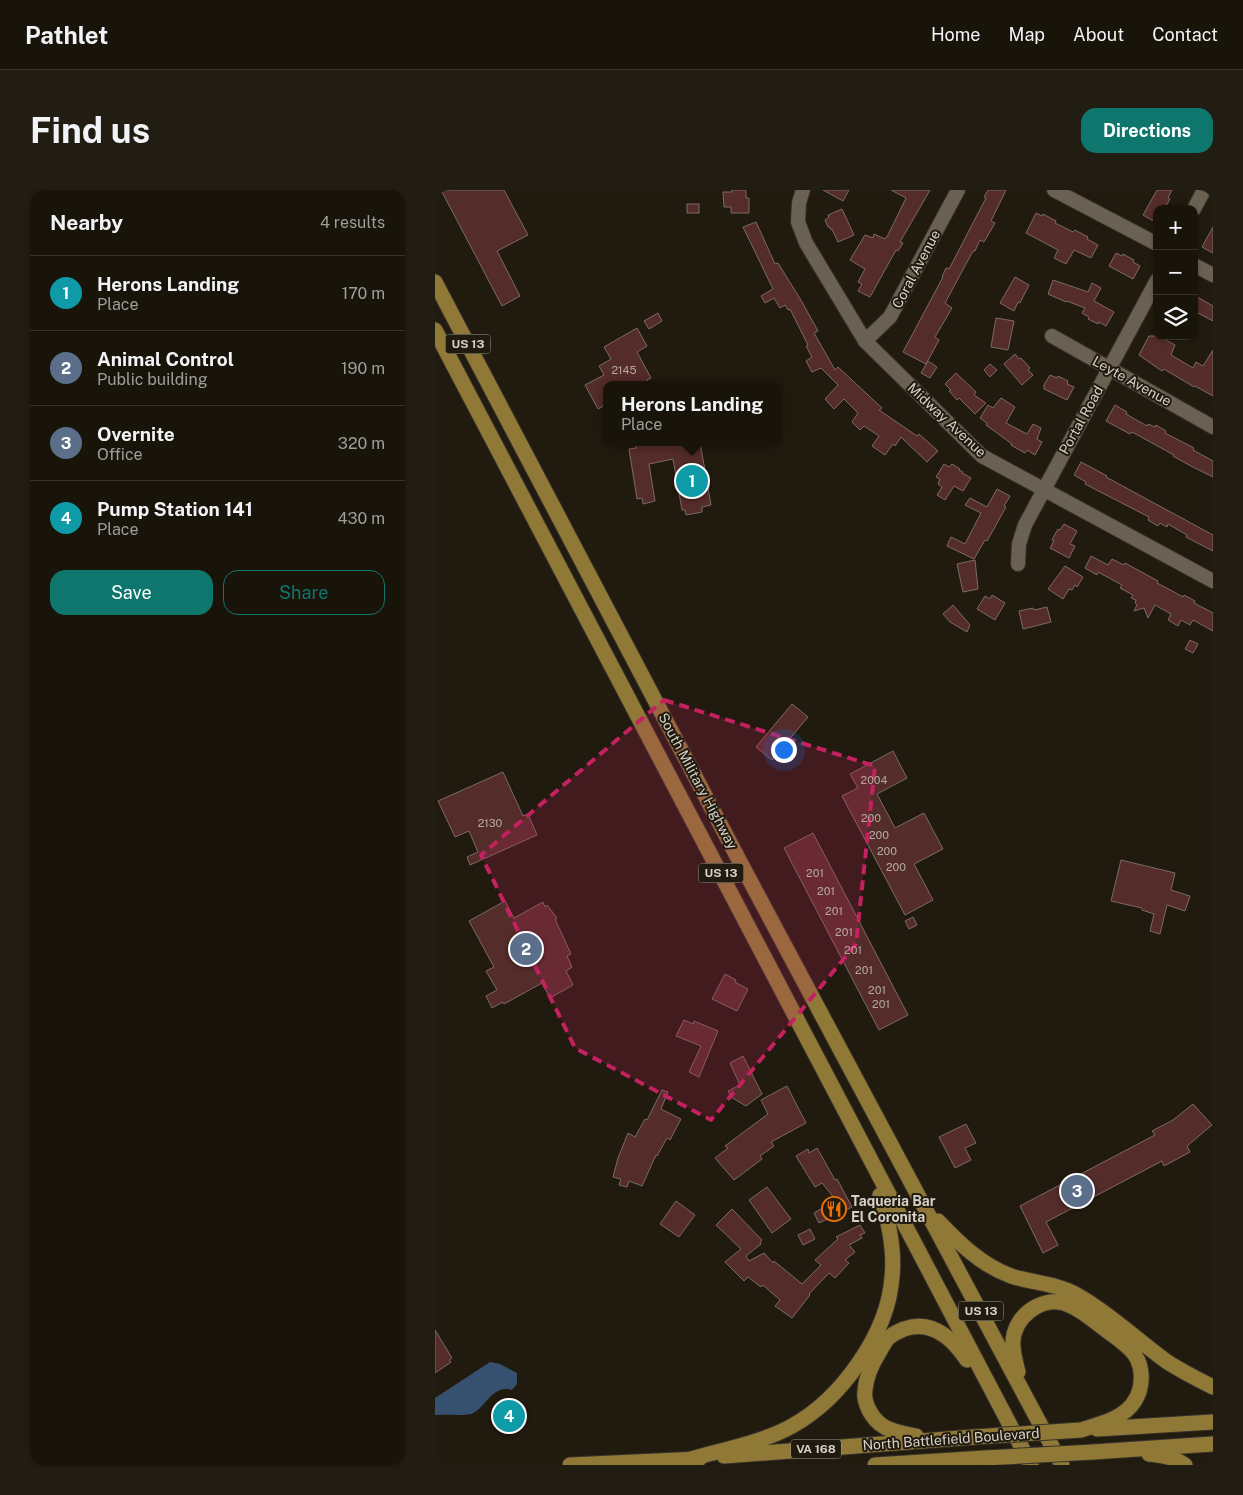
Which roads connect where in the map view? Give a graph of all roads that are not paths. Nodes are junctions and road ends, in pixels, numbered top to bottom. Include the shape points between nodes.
1 (803, 190) edge
2 (959, 190) edge
3 (1054, 190) edge
4 (1204, 190) edge
5 (1196, 205) edge
6 (1153, 242) edge
7 (1198, 266) edge
8 (1213, 275) edge
9 (435, 282) edge
10 (1153, 288) edge
11 (435, 330) edge
12 (1052, 336) dead end
13 (865, 341) junction
14 (1110, 369) junction
15 (1213, 426) edge
16 (1043, 489) junction
17 (1018, 564) dead end
18 (1213, 581) edge
19 (855, 1131) junction
20 (926, 1208) junction
21 (1213, 1387) edge
22 (1035, 1415) junction
23 (1006, 1417) junction
24 (1213, 1422) edge
25 (1081, 1430) junction
26 (942, 1439) junction
27 (1213, 1444) edge
28 (1093, 1452) junction
29 (985, 1458) junction
30 (691, 1459) junction
31 (621, 1464) edge
32 (570, 1465) edge
33 (875, 1465) edge
34 (953, 1465) edge
35 (1031, 1465) edge
36 (1062, 1465) edge
37 (1185, 1465) edge

1 - 13 street, Midway Avenue via 798,222 806,243
2 - 13 street, Coral Avenue via 890,317
3 - 6 street
4 - 5 street
7 - 8 street
9 - 20 main road, South Military Highway / US 13
10 - 14 street, Portal Road
11 - 19 main road, South Military Highway / US 13
12 - 14 street, Leyte Avenue
13 - 16 street, Midway Avenue via 982,456
14 - 15 street, Leyte Avenue
14 - 16 street, Portal Road
16 - 17 street, Portal Road via 1025,525 1019,544
16 - 18 street, Midway Avenue
19 - 23 main road, South Military Highway / US 13
19 - 30 main road via 888,1219 893,1249 888,1300 871,1340 845,1382 809,1416 790,1428
20 - 21 main road via 972,1254 991,1267 1011,1276 1054,1285 1074,1293 1167,1361
20 - 22 main road, South Military Highway / US 13
22 - 25 main road via 1018,1372 1013,1350 1014,1335 1019,1322 1042,1304 1070,1305 1115,1336 1135,1355 1142,1379 1140,1392 1125,1412
22 - 36 main road, South Military Highway / US 13
23 - 26 main road via 958,1346 947,1336 923,1326 898,1331 888,1338 867,1378 864,1391 867,1405 873,1417 896,1432
23 - 35 main road, South Military Highway / US 13
24 - 25 main road, North Battlefield Boulevard / VA 168
25 - 26 main road, North Battlefield Boulevard / VA 168, bridge
26 - 30 main road, North Battlefield Boulevard / VA 168
27 - 28 main road, North Battlefield Boulevard
28 - 29 main road, North Battlefield Boulevard, bridge
28 - 37 main road via 1165,1456
29 - 33 main road, North Battlefield Boulevard
29 - 34 main road
30 - 31 main road, North Battlefield Boulevard / VA 168
31 - 32 main road, North Battlefield Boulevard / VA 168

